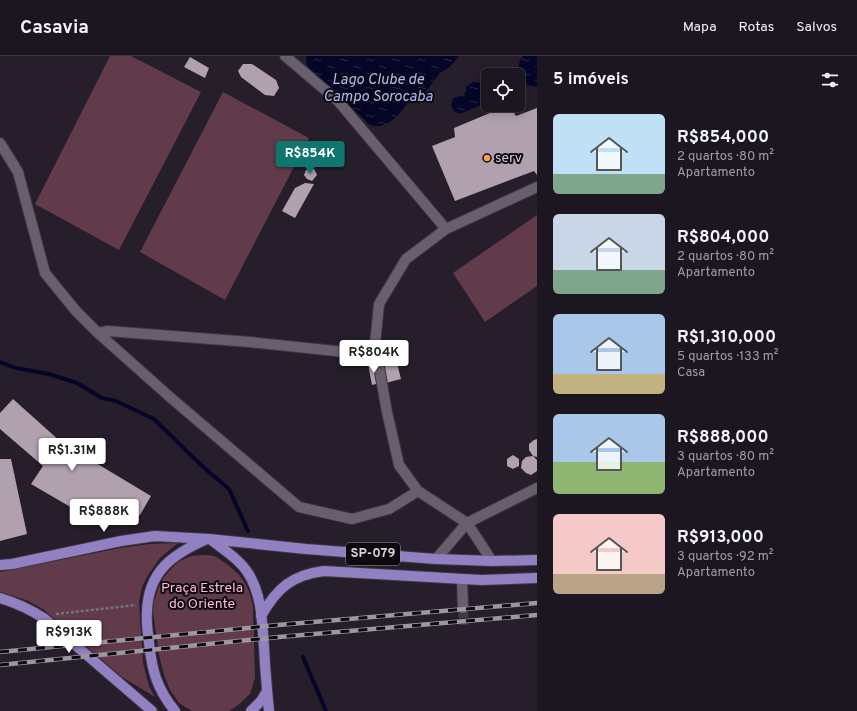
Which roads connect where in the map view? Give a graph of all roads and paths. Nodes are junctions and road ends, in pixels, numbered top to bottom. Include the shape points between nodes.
1 (285, 56) edge
2 (0, 144) edge
3 (537, 187) edge
4 (446, 229) junction
5 (98, 333) junction
6 (375, 344) junction
7 (537, 488) edge
8 (418, 491) junction
9 (467, 523) junction
10 (209, 539) junction
11 (436, 559) junction
12 (537, 560) edge
13 (492, 561) junction
14 (0, 565) edge
15 (537, 578) edge
16 (462, 579) junction
17 (0, 598) edge
18 (147, 604) junction
19 (463, 608) tunnel mouth
20 (261, 616) junction
21 (45, 619) junction
22 (267, 691) junction
23 (142, 702) junction
24 (152, 711) edge
25 (158, 711) edge
26 (175, 711) edge
27 (251, 711) edge
28 (269, 711) edge

1 - 4 lane via 338,102
2 - 5 lane via 18,172 45,273
3 - 4 lane
4 - 6 lane via 406,259 379,304
5 - 6 lane via 108,331 345,352
5 - 8 lane via 299,506 352,519 389,509
6 - 8 lane via 399,465
7 - 9 lane
8 - 9 lane
9 - 11 lane
9 - 13 lane
10 - 11 main road, SP-079
10 - 14 main road via 156,536 137,538
10 - 18 main road, SP-079 via 186,549 167,563 154,582
10 - 20 main road via 234,557 249,574 257,594
11 - 13 main road, SP-079
12 - 13 main road, SP-079
15 - 16 main road, SP-079
16 - 19 lane
16 - 20 main road, SP-079 via 324,570 308,573 282,587
17 - 21 main road via 21,605
18 - 21 path via 50,614
18 - 26 main road, SP-079 via 153,671 160,689
20 - 22 main road
21 - 23 main road
22 - 27 main road
22 - 28 main road
23 - 24 main road
23 - 25 main road

